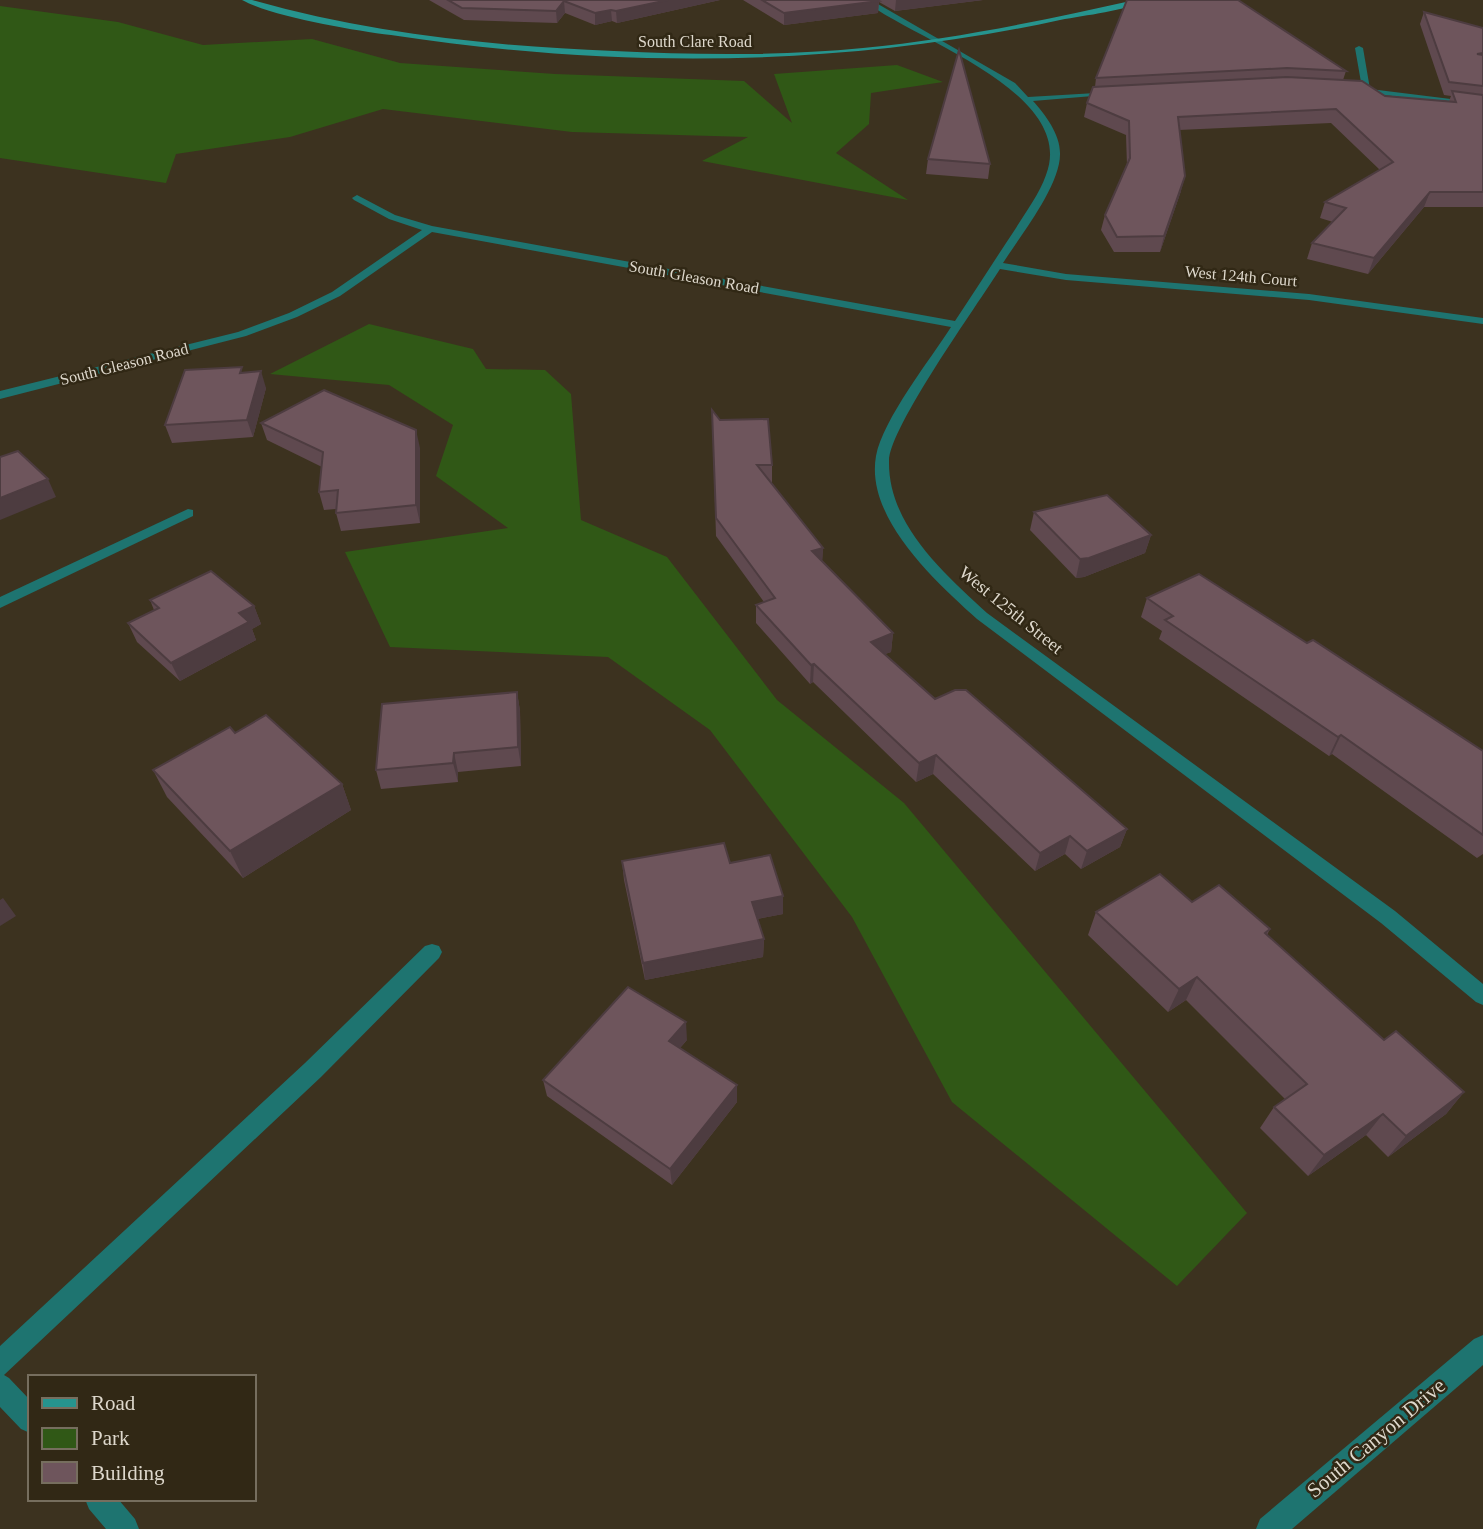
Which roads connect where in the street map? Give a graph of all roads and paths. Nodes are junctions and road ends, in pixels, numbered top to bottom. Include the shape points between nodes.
1 (245, 0) edge
2 (866, 0) edge
3 (1144, 0) edge
4 (936, 41) junction
5 (1359, 48) dead end
6 (1340, 88) edge
7 (1366, 90) junction
8 (1121, 94) edge
9 (1029, 99) junction
10 (1483, 105) edge
11 (357, 198) dead end
12 (430, 229) junction
13 (997, 265) junction
14 (1483, 321) edge
15 (958, 325) junction
16 (0, 395) edge
17 (188, 513) dead end
18 (0, 603) edge
19 (432, 952) dead end
20 (1483, 996) edge
21 (1483, 1348) edge
22 (0, 1364) edge
23 (0, 1387) edge
24 (28, 1418) edge
25 (101, 1501) edge
26 (125, 1529) edge
27 (1270, 1529) edge

1 - 4 street, South Clare Road via 292,15 401,36 511,48 686,56 810,54
2 - 4 street, West 125th Street
3 - 4 street, South Clare Road
4 - 9 street, West 125th Street
5 - 7 street
6 - 7 street
7 - 10 street
8 - 9 street
9 - 13 street, West 125th Street via 1043,116 1056,152 1051,175
11 - 12 street, South Gleason Road via 392,217
12 - 15 street, South Gleason Road
12 - 16 street, South Gleason Road via 336,294 293,315 230,337
13 - 14 street, West 124th Court via 1066,277 1309,297
13 - 15 street, West 125th Street
15 - 20 street, West 125th Street via 895,424 882,459 887,496 908,538 939,576 982,616 1388,917
17 - 18 street
19 - 22 street
21 - 27 street, South Canyon Drive
23 - 24 street
25 - 26 street

